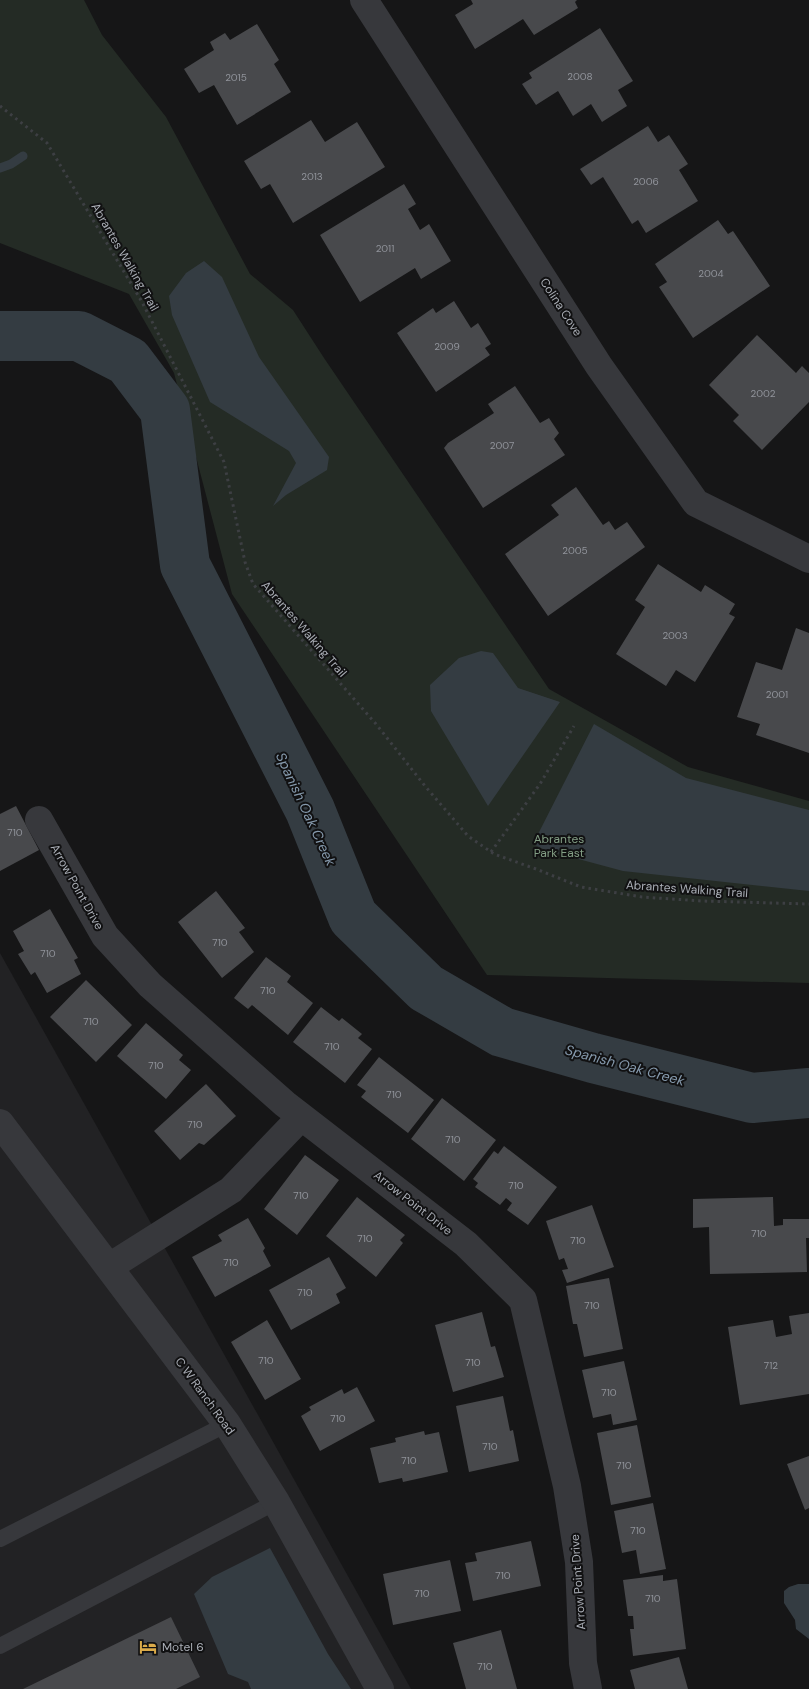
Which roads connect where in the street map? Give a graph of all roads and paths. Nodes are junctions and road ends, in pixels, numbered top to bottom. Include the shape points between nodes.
1 (364, 0) edge
2 (0, 106) edge
3 (809, 559) edge
4 (574, 726) dead end
5 (39, 820) dead end
6 (491, 852) junction
7 (809, 904) edge
8 (302, 1116) junction
9 (0, 1123) edge
10 (109, 1267) junction
11 (227, 1424) junction
12 (276, 1502) junction
13 (0, 1539) edge
14 (0, 1646) edge
15 (380, 1689) edge
16 (588, 1689) edge

1 - 3 street, Colina Cove via 599,366 696,503
2 - 6 path, Abrantes Walking Trail via 47,143 142,302 224,462 245,562 253,584 376,724 468,836
4 - 6 path via 540,784
5 - 8 street, Arrow Point Drive via 104,936 150,985
6 - 7 path, Abrantes Walking Trail via 581,887 652,897
8 - 10 street via 231,1190
8 - 16 street, Arrow Point Drive via 466,1244 523,1300 567,1486 579,1562 583,1663
9 - 10 street, C W Ranch Road
10 - 11 street, C W Ranch Road
11 - 12 street, C W Ranch Road
11 - 13 lane
12 - 14 lane
12 - 15 street, C W Ranch Road

